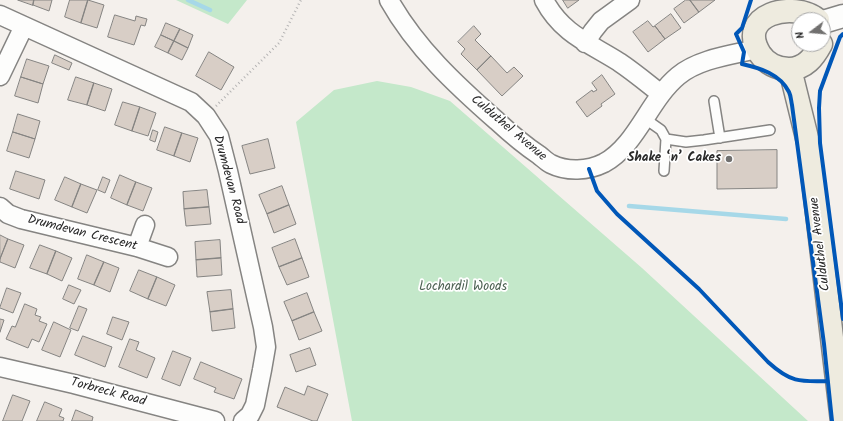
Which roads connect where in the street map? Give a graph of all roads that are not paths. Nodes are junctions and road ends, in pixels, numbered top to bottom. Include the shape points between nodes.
1 (389, 0) edge
2 (544, 0) edge
3 (630, 0) edge
4 (776, 2) edge
5 (812, 12) edge
6 (0, 14) edge
7 (843, 16) edge
8 (831, 20) edge
9 (24, 26) junction
10 (585, 42) junction
11 (757, 49) junction
12 (817, 52) edge
13 (790, 69) junction
14 (0, 76) edge
15 (661, 94) junction
16 (714, 100) dead end
17 (644, 118) junction
18 (770, 130) dead end
19 (720, 138) junction
20 (666, 139) junction
21 (664, 171) dead end
22 (0, 207) edge
23 (145, 225) dead end
24 (137, 247) junction
25 (168, 257) dead end
26 (0, 367) edge
27 (215, 421) edge
28 (243, 421) edge
29 (842, 421) edge

1 - 17 street, Culduthel Avenue via 413,36 461,89 509,132 552,164 568,170 589,169 604,163 632,136
2 - 10 street via 557,20
3 - 10 street via 601,21
4 - 5 main road via 797,2
4 - 11 main road via 759,17 754,38
6 - 9 street, Drumdevan Road
7 - 8 street
9 - 14 street
9 - 28 street, Drumdevan Road via 191,102 206,116 218,136 228,171 266,348 255,405
10 - 15 street via 628,68
11 - 13 main road via 770,64
11 - 15 street, Culduthel Avenue via 693,66
12 - 13 main road via 800,67
13 - 29 main road, Culduthel Avenue via 809,146
15 - 17 street, Culduthel Avenue
16 - 19 lane
17 - 20 lane via 661,130
18 - 19 lane
19 - 20 lane via 686,142
20 - 21 lane
22 - 24 street, Drumdevan Crescent via 21,220
23 - 24 street
24 - 25 street, Drumdevan Crescent
26 - 27 street, Torbreck Road

